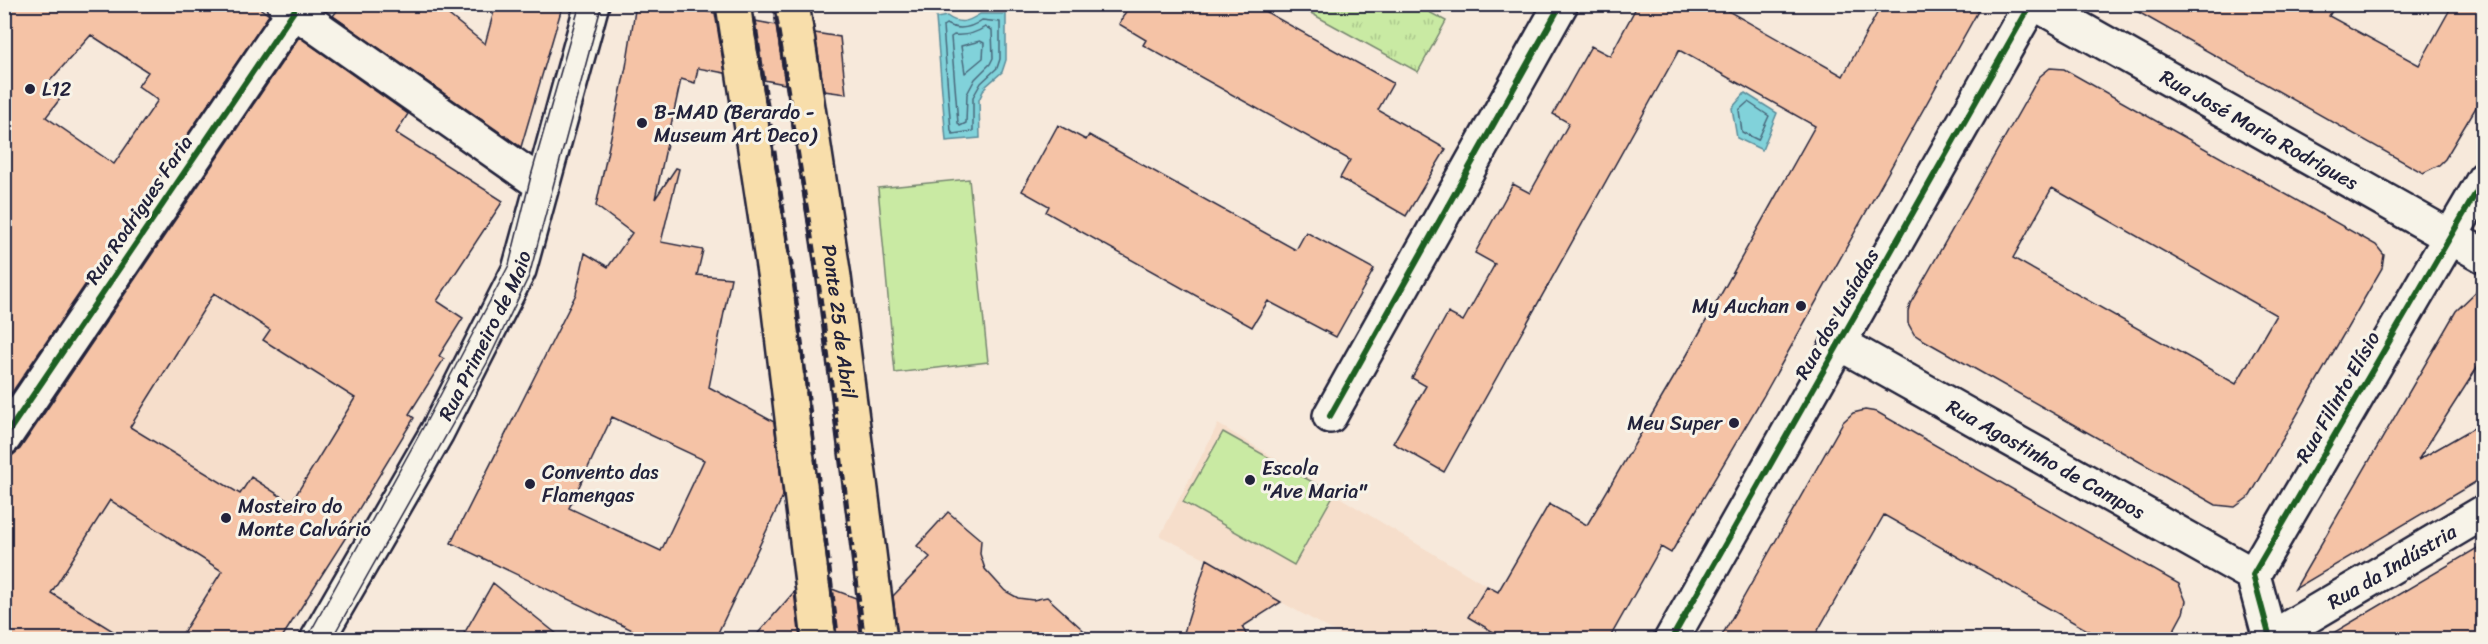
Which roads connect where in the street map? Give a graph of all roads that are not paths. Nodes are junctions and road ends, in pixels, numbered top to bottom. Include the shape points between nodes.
1 (592, 4) edge
2 (733, 4) edge
3 (792, 4) edge
4 (1561, 4) edge
5 (2031, 4) edge
6 (2036, 4) edge
7 (289, 8) edge
8 (2484, 179) edge
9 (541, 184) junction
10 (2450, 237) junction
11 (2484, 256) edge
12 (1839, 342) junction
13 (1330, 416) dead end
14 (4, 438) edge
15 (2484, 512) edge
16 (2253, 575) junction
17 (316, 639) edge
18 (819, 639) edge
19 (880, 639) edge
20 (1671, 639) edge
21 (2269, 639) edge

1 - 9 street, Rua Primeiro de Maio
2 - 18 highway via 776,286
3 - 19 highway, Ponte 25 de Abril via 834,277
4 - 13 street
5 - 12 street, Rua dos Lusíadas
6 - 10 street, Rua José Maria Rodrigues
7 - 9 street, Rua Rodrigues Faria
7 - 14 street, Rua Rodrigues Faria
8 - 10 street, Rua Filinto Elísio
9 - 17 street, Rua Primeiro de Maio via 519,270 437,432
10 - 11 street, Rua José Maria Rodrigues
10 - 16 street, Rua Filinto Elísio
12 - 16 street, Rua Agostinho de Campos
12 - 20 street, Rua dos Lusíadas
15 - 21 street, Rua da Indústria
16 - 21 street

